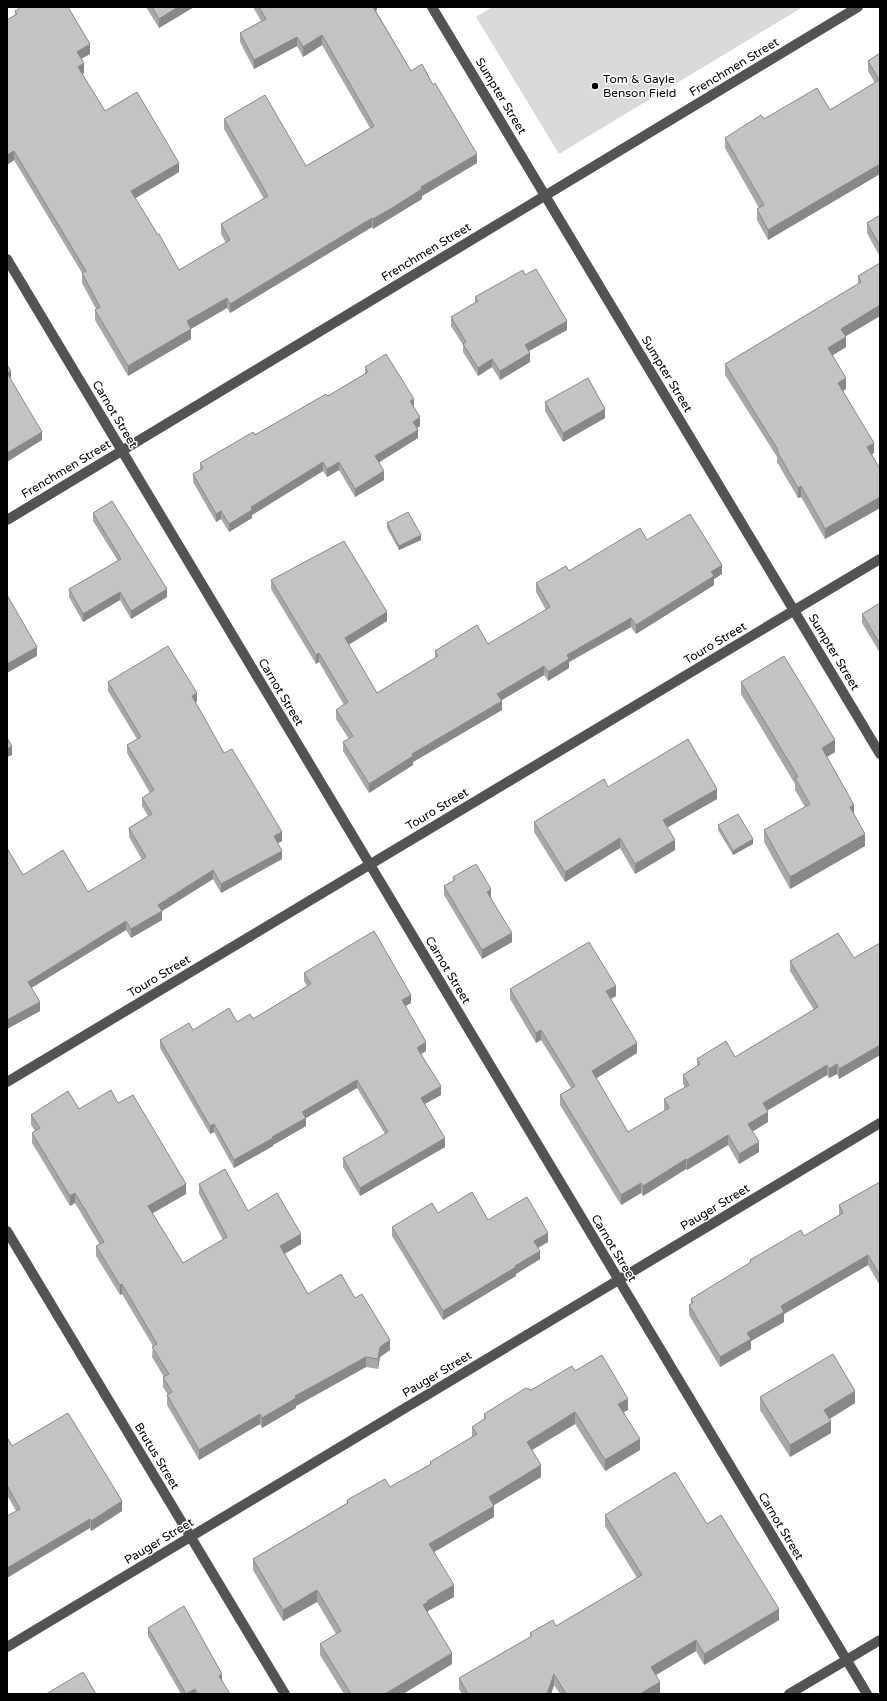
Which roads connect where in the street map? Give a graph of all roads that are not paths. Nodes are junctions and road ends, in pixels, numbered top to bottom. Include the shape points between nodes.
1 (432, 7) edge
2 (858, 7) edge
3 (545, 196) junction
4 (7, 259) edge
5 (121, 451) junction
6 (7, 520) edge
7 (880, 559) edge
8 (794, 610) junction
9 (880, 754) edge
10 (370, 865) junction
11 (7, 1082) edge
12 (880, 1123) edge
13 (7, 1231) edge
14 (619, 1280) junction
15 (190, 1537) junction
16 (880, 1640) edge
17 (7, 1647) edge
18 (846, 1660) junction
19 (284, 1694) edge
20 (789, 1694) edge
21 (867, 1694) edge

1 - 3 street, Sumpter Street
2 - 3 street, Frenchmen Street
3 - 5 street, Frenchmen Street
3 - 8 street, Sumpter Street
4 - 5 street, Carnot Street
5 - 6 street, Frenchmen Street
5 - 10 street, Carnot Street
7 - 8 street, Touro Street
8 - 9 street, Sumpter Street
8 - 10 street, Touro Street
10 - 11 street, Touro Street
10 - 14 street, Carnot Street
12 - 14 street, Pauger Street
13 - 15 street, Brutus Street
14 - 15 street, Pauger Street
14 - 18 street, Carnot Street
15 - 17 street, Pauger Street
15 - 19 street, Brutus Street
16 - 18 street
18 - 20 street
18 - 21 street, Carnot Street

